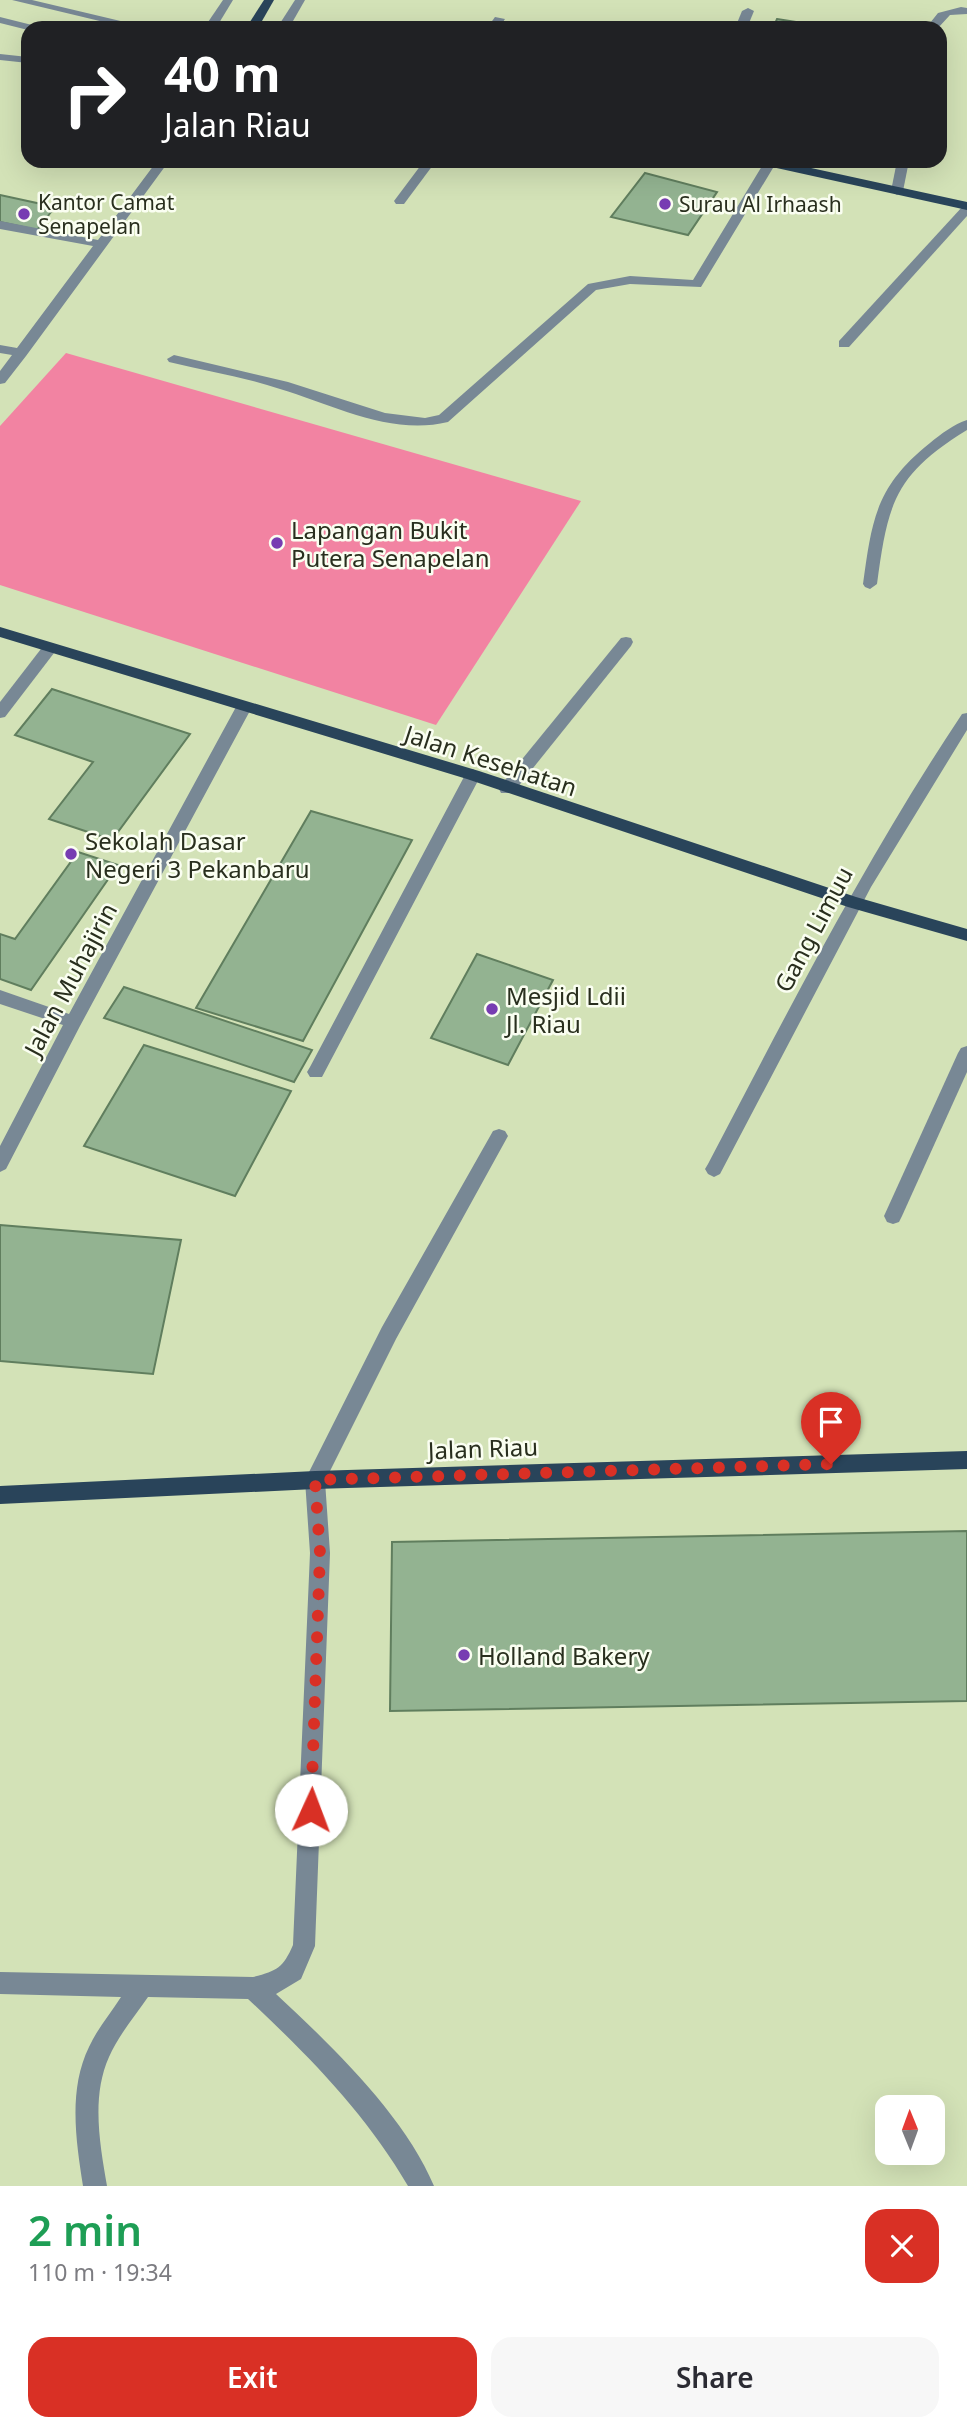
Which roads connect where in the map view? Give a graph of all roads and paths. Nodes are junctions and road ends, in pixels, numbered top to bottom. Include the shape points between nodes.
1 (17, 0) edge
2 (228, 0) edge
3 (269, 0) edge
4 (300, 0) edge
5 (748, 11) dead end
6 (967, 11) edge
7 (93, 17) junction
8 (89, 21) edge
9 (112, 21) edge
10 (214, 21) edge
11 (256, 21) edge
12 (287, 21) edge
13 (744, 21) edge
14 (936, 21) edge
15 (2, 23) edge
16 (21, 26) edge
17 (0, 57) edge
18 (21, 59) edge
19 (158, 168) edge
20 (425, 168) edge
21 (764, 168) edge
22 (794, 168) edge
23 (902, 168) edge
24 (897, 191) junction
25 (400, 201) dead end
26 (967, 208) edge
27 (0, 225) edge
28 (102, 244) junction
29 (844, 344) dead end
30 (0, 349) edge
31 (21, 353) junction
32 (174, 359) dead end
33 (0, 380) edge
34 (967, 424) edge
35 (870, 584) dead end
36 (0, 632) edge
37 (626, 642) dead end
38 (49, 649) junction
39 (244, 707) junction
40 (0, 713) edge
41 (967, 718) edge
42 (473, 775) junction
43 (507, 789) junction
44 (854, 903) junction
45 (967, 935) edge
46 (0, 997) edge
47 (74, 1022) junction
48 (967, 1053) edge
49 (316, 1072) dead end
50 (499, 1136) dead end
51 (0, 1164) edge
52 (714, 1169) dead end
53 (893, 1216) dead end
54 (967, 1460) edge
55 (315, 1480) junction
56 (0, 1494) edge
57 (0, 1983) edge
58 (141, 1987) junction
59 (253, 1988) junction
60 (95, 2186) edge
61 (422, 2186) edge

1 - 7 street
2 - 10 street
3 - 11 main road
4 - 12 street
5 - 13 street
6 - 14 street via 946,12
7 - 8 street
7 - 9 street
15 - 16 street
17 - 18 street
19 - 28 street
20 - 25 street
21 - 32 street via 697,285 620,281 592,287 443,419 428,424 400,421
22 - 24 main road
23 - 24 street
24 - 26 main road
26 - 29 street
27 - 28 street
28 - 31 street
30 - 31 street
31 - 33 street
34 - 35 street via 947,436 899,481 880,517
36 - 38 main road, Jalan Kesehatan
37 - 43 street
38 - 39 main road, Jalan Kesehatan
38 - 40 street
39 - 42 main road, Jalan Kesehatan
39 - 47 street, Jalan Muhajirin
41 - 44 street, Gang Limuu via 918,790
42 - 43 main road, Jalan Kesehatan
42 - 49 street
43 - 44 main road, Jalan Kesehatan
44 - 45 main road, Jalan Kesehatan
44 - 52 street, Gang Limuu
46 - 47 street
47 - 51 street, Jalan Muhajirin
48 - 53 street
50 - 55 street via 389,1333
54 - 55 main road, Jalan Riau
55 - 56 main road, Jalan Riau
55 - 59 street via 320,1553 304,1946 293,1971 278,1982
57 - 58 street
58 - 59 street
58 - 60 street via 98,2053 88,2098 87,2134
59 - 61 street via 349,2081 404,2153

